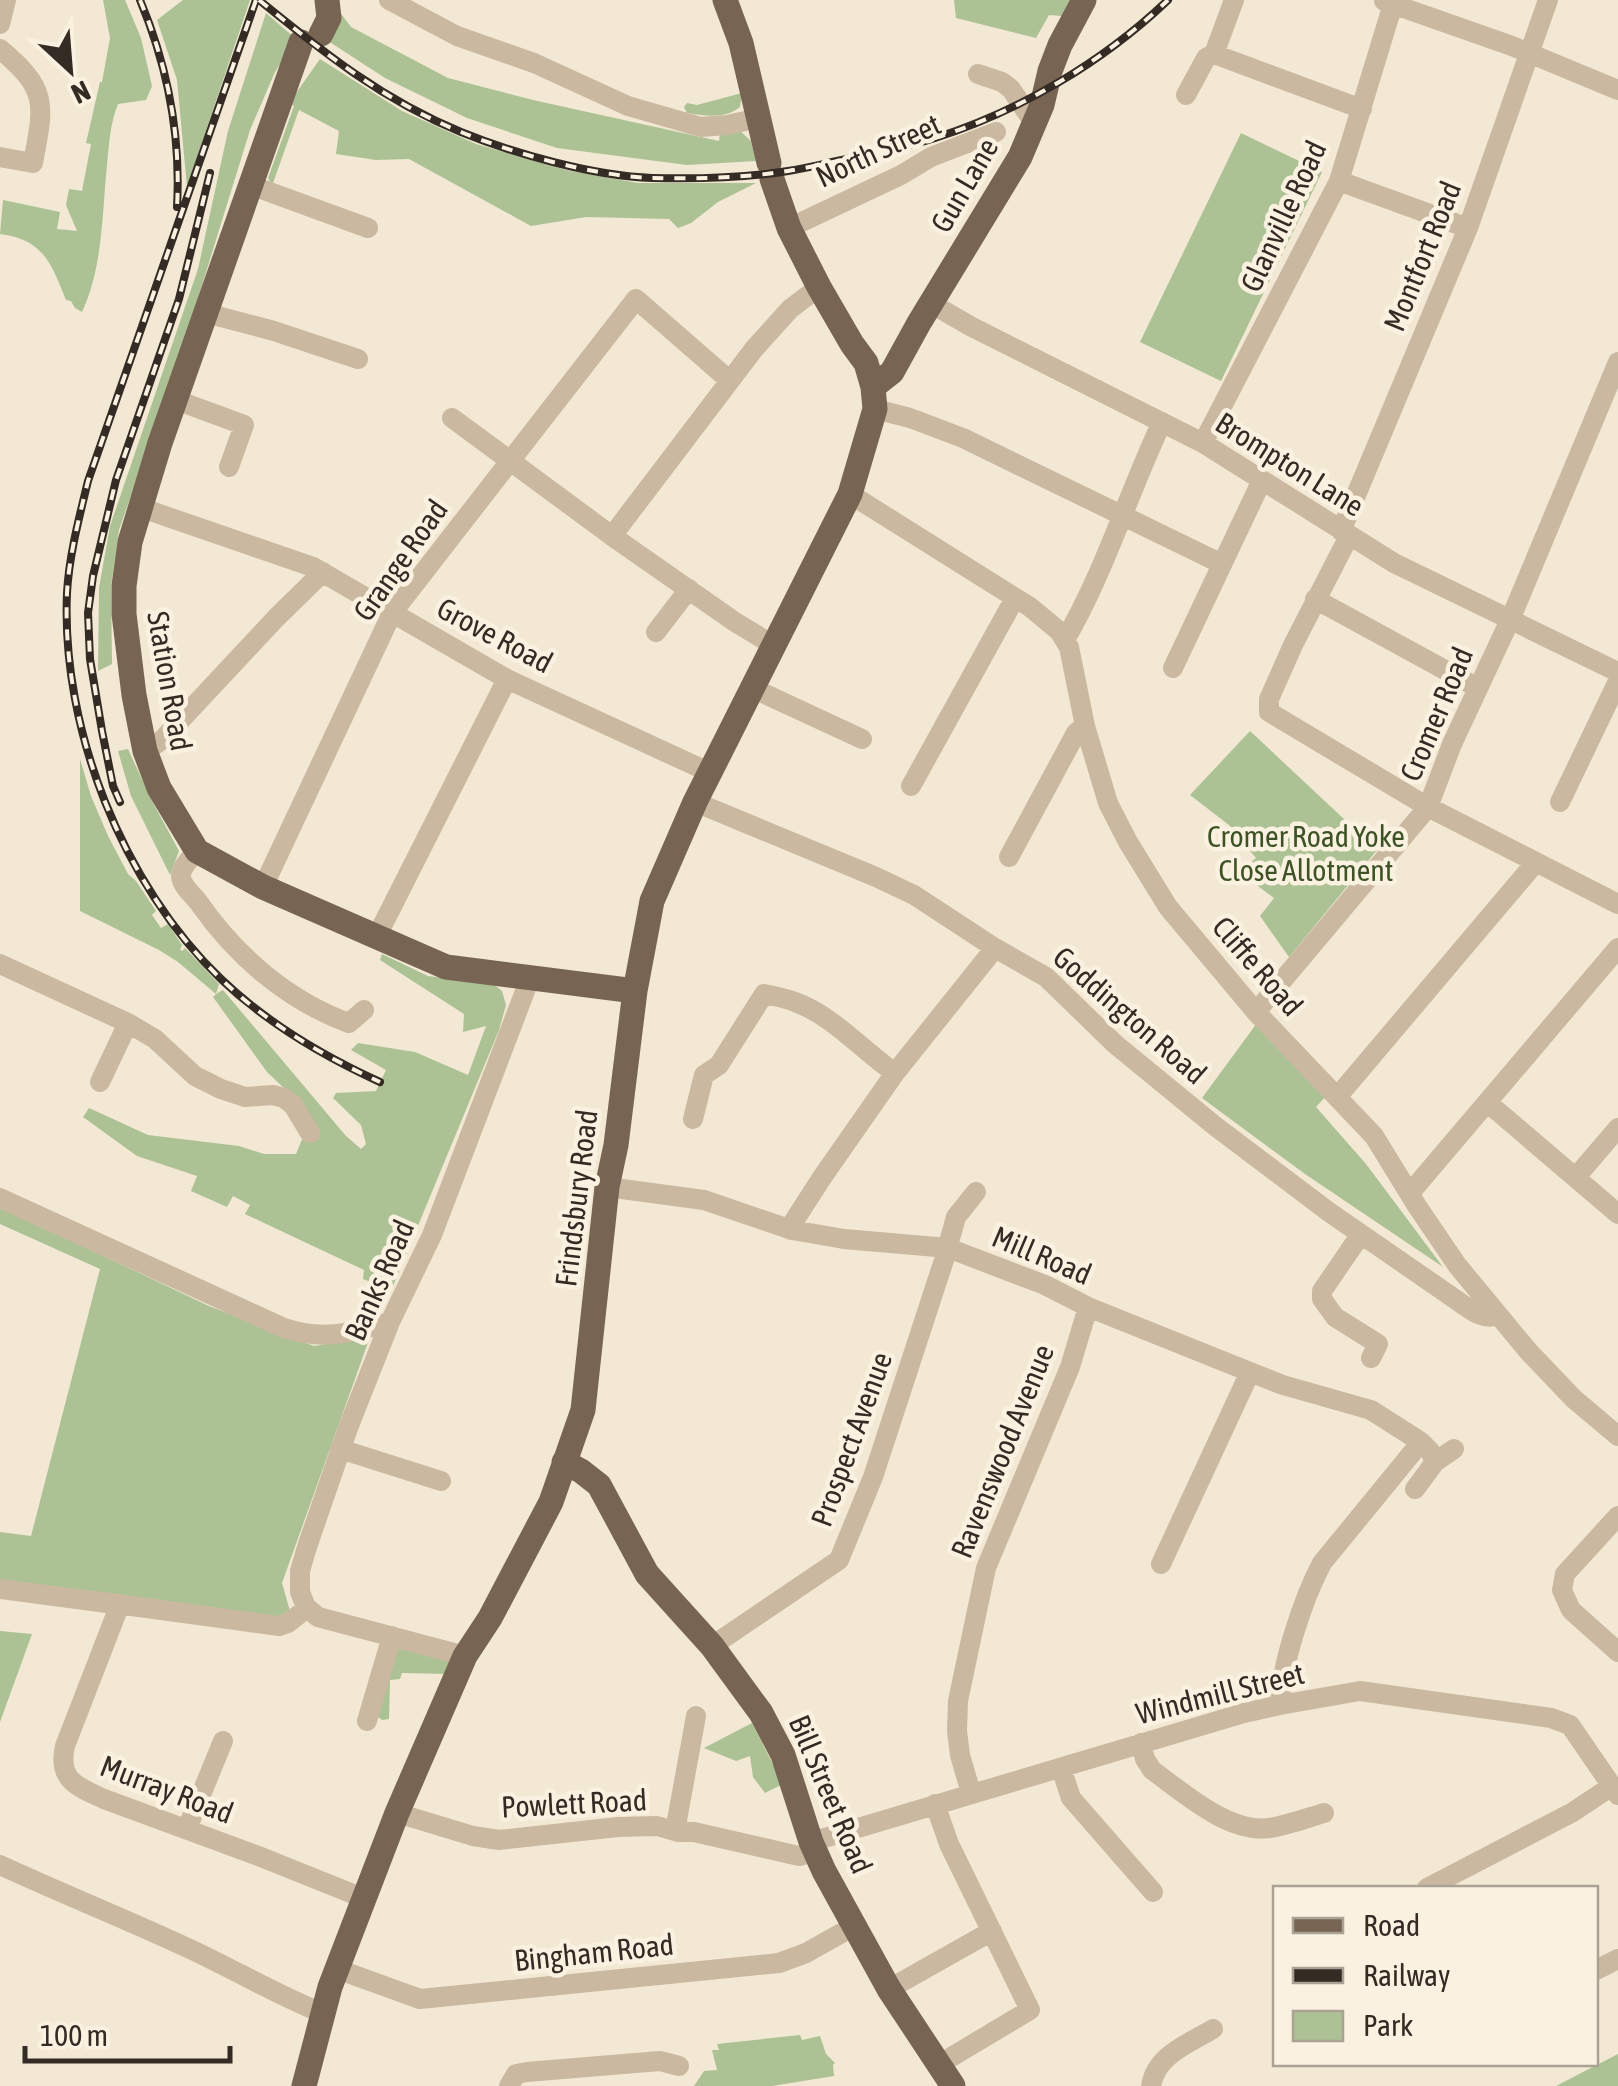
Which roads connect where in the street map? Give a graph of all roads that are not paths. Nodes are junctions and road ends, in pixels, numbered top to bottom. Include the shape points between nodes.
1 (6, 0) edge
2 (327, 0) edge
3 (389, 0) edge
4 (725, 0) edge
5 (1084, 0) edge
6 (1234, 0) edge
7 (1548, 0) edge
8 (1387, 2) edge
9 (0, 24) edge
10 (0, 49) edge
11 (1530, 53) junction
12 (1214, 54) junction
13 (978, 74) dead end
14 (1618, 90) edge
15 (1186, 96) dead end
16 (1362, 109) junction
17 (759, 118) junction
18 (1034, 123) junction
19 (996, 132) dead end
20 (0, 157) edge
21 (1339, 181) junction
22 (250, 185) junction
23 (368, 228) dead end
24 (789, 228) junction
25 (1468, 228) junction
26 (819, 287) junction
27 (932, 304) junction
28 (206, 313) junction
29 (358, 359) dead end
30 (1618, 362) edge
31 (729, 380) junction
32 (874, 398) junction
33 (176, 400) junction
34 (452, 418) dead end
35 (1162, 422) junction
36 (1203, 443) junction
37 (510, 461) junction
38 (229, 468) dead end
39 (1262, 480) junction
40 (850, 494) junction
41 (139, 507) junction
42 (1121, 516) junction
43 (1345, 534) junction
44 (612, 536) junction
45 (1222, 564) junction
46 (323, 572) junction
47 (689, 590) junction
48 (1015, 598) junction
49 (1316, 599) junction
50 (392, 613) junction
51 (1510, 620) junction
52 (654, 636) dead end
53 (1065, 640) junction
54 (773, 645) junction
55 (1173, 668) dead end
56 (1618, 672) edge
57 (506, 679) junction
58 (1618, 681) edge
59 (752, 688) junction
60 (1478, 688) junction
61 (1085, 726) junction
62 (862, 740) dead end
63 (145, 751) junction
64 (711, 773) junction
65 (912, 786) dead end
66 (695, 802) junction
67 (1560, 802) dead end
68 (1428, 807) junction
69 (196, 851) junction
70 (1009, 857) dead end
71 (1536, 862) junction
72 (263, 887) junction
73 (1618, 904) edge
74 (376, 938) junction
75 (995, 948) junction
76 (1618, 948) edge
77 (3, 971) edge
78 (530, 978) junction
79 (635, 991) junction
80 (1256, 1012) junction
81 (128, 1023) junction
82 (355, 1023) dead end
83 (201, 1051) dead end
84 (190, 1072) junction
85 (895, 1073) junction
86 (100, 1082) dead end
87 (1338, 1096) junction
88 (1488, 1102) junction
89 (692, 1119) dead end
90 (1618, 1128) edge
91 (310, 1134) dead end
92 (1576, 1178) junction
93 (607, 1187) junction
94 (976, 1192) dead end
95 (1410, 1194) junction
96 (0, 1198) edge
97 (1618, 1214) edge
98 (792, 1230) junction
99 (1361, 1234) junction
100 (948, 1248) junction
101 (1088, 1308) junction
102 (1498, 1315) junction
103 (390, 1322) junction
104 (1370, 1358) dead end
105 (1250, 1372) junction
106 (1618, 1436) edge
107 (340, 1449) junction
108 (1454, 1449) dead end
109 (1429, 1452) junction
110 (564, 1462) junction
111 (1416, 1489) dead end
112 (416, 1497) dead end
113 (1618, 1516) edge
114 (1161, 1564) dead end
115 (0, 1589) edge
116 (122, 1604) junction
117 (307, 1608) junction
118 (392, 1636) junction
119 (712, 1646) junction
120 (1618, 1652) edge
121 (465, 1656) junction
122 (1280, 1705) junction
123 (367, 1721) dead end
124 (688, 1729) dead end
125 (223, 1741) dead end
126 (1142, 1743) junction
127 (1061, 1768) junction
128 (1615, 1790) edge
129 (972, 1793) junction
130 (935, 1804) junction
131 (1309, 1810) dead end
132 (396, 1813) junction
133 (186, 1829) junction
134 (678, 1832) junction
135 (813, 1847) junction
136 (0, 1865) edge
137 (1431, 1886) edge
138 (1153, 1892) dead end
139 (363, 1898) junction
140 (854, 1926) junction
141 (992, 1931) junction
142 (337, 1969) junction
143 (889, 1989) junction
144 (322, 2013) junction
145 (1212, 2029) dead end
146 (679, 2066) dead end
147 (946, 2075) edge
148 (304, 2086) edge
149 (509, 2086) edge
150 (1150, 2086) edge

1 - 9 street
2 - 22 main road, Station Road via 329,18 290,72
3 - 17 street via 457,36 628,106 701,127
4 - 17 main road, North Street
5 - 18 main road, Gun Lane via 1060,45
6 - 12 street
7 - 11 street, Montfort Road
8 - 11 street
8 - 16 street, Glanville Road
10 - 20 street via 27,74 40,98 43,165
11 - 14 street
11 - 25 street, Montfort Road
12 - 15 street
12 - 16 street
13 - 18 street via 1011,89
16 - 21 street, Glanville Road
17 - 24 main road, North Street
18 - 27 main road, Gun Lane
19 - 24 street, North Street
21 - 25 street
21 - 36 street, Glanville Road
22 - 23 street
22 - 28 main road, Station Road
24 - 26 main road, North Street
25 - 43 street, Montfort Road
26 - 31 street via 776,324
26 - 32 main road, North Street via 866,362
27 - 32 main road, Gun Lane
27 - 35 street, Brompton Lane
28 - 29 street
28 - 33 main road, Station Road
30 - 51 street, Cromer Road
31 - 37 street, Grange Road via 636,299
31 - 44 street
32 - 40 main road, Frindsbury Road
32 - 42 street
33 - 38 street via 244,425
33 - 41 main road, Station Road
34 - 37 street
35 - 36 street, Brompton Lane
35 - 42 street
36 - 39 street, Brompton Lane
37 - 44 street
37 - 50 street, Grange Road
39 - 43 street, Brompton Lane
39 - 45 street
40 - 48 street
40 - 54 main road, Frindsbury Road
41 - 46 street, Grove Road
41 - 63 main road, Station Road via 124,605
42 - 45 street
42 - 53 street
43 - 49 street, Montfort Road
43 - 51 street, Brompton Lane
44 - 47 street
45 - 55 street
46 - 50 street, Grove Road
46 - 63 street
47 - 52 street
47 - 54 street
48 - 53 street
48 - 65 street
49 - 60 street
49 - 68 street, Montfort Road via 1269,712
50 - 57 street, Grove Road
50 - 72 street, Grange Road
51 - 56 street, Brompton Lane
51 - 60 street, Cromer Road
53 - 61 street, Cliffe Road
54 - 59 main road, Frindsbury Road
57 - 64 street, Grove Road
57 - 74 street
58 - 67 street
59 - 62 street
59 - 64 main road, Frindsbury Road
60 - 68 street, Cromer Road
61 - 70 street
61 - 80 street, Cliffe Road via 1111,809 1138,861
63 - 69 main road, Station Road
64 - 66 main road, Frindsbury Road
66 - 75 street, Goddington Road via 914,895
66 - 79 main road, Frindsbury Road via 652,901
68 - 71 street
68 - 80 street, Cromer Road
69 - 72 main road
69 - 82 street via 181,878 221,932 293,996
71 - 73 street
71 - 87 street
72 - 74 main road
74 - 78 main road via 446,968
75 - 85 street
75 - 99 street, Goddington Road via 1046,977 1176,1095
76 - 88 street
77 - 81 street
78 - 79 main road
78 - 103 street, Banks Road via 432,1236
79 - 93 main road, Frindsbury Road
80 - 87 street, Cliffe Road
81 - 84 street
81 - 86 street via 120,1065
83 - 84 street
84 - 91 street via 245,1097 284,1098
85 - 89 street via 832,1022 797,1002 764,994 719,1064 704,1075
85 - 98 street
87 - 95 street, Cliffe Road via 1380,1144
88 - 92 street
88 - 95 street
90 - 92 street
92 - 97 street
93 - 98 street, Mill Road via 704,1200
93 - 110 main road, Frindsbury Road via 583,1410
94 - 100 street, Prospect Avenue via 956,1217
95 - 102 street, Cliffe Road
96 - 103 street via 305,1335
98 - 100 street, Mill Road
99 - 102 street, Goddington Road via 1476,1312
99 - 104 street via 1322,1299 1335,1316 1378,1344
100 - 101 street, Mill Road
100 - 119 street, Prospect Avenue via 840,1560
101 - 105 street, Mill Road
101 - 129 street, Ravenswood Avenue via 986,1568 958,1701 960,1755
102 - 106 street, Cliffe Road
103 - 107 street, Banks Road
105 - 109 street, Mill Road via 1371,1410
105 - 114 street
107 - 112 street via 432,1478
107 - 117 street, Banks Road via 300,1571
108 - 109 street
109 - 111 street
109 - 122 street via 1322,1563 1293,1642
110 - 119 main road, Bill Street Road via 598,1484 648,1574
110 - 121 main road, Frindsbury Road via 545,1513
113 - 120 street via 1565,1574 1562,1590 1571,1610
115 - 116 street
116 - 117 street via 279,1626
116 - 133 street, Murray Road via 63,1764 79,1788
117 - 118 street via 329,1621
118 - 121 street
118 - 123 street
119 - 135 main road, Bill Street Road via 784,1756
121 - 132 main road, Frindsbury Road
122 - 126 street, Windmill Street
122 - 128 street, Windmill Street via 1360,1691 1551,1718 1570,1725
124 - 134 street
125 - 133 street
126 - 127 street, Windmill Street
126 - 131 street via 1152,1770 1226,1821 1263,1828
127 - 129 street, Windmill Street
127 - 138 street via 1071,1798
128 - 137 street
129 - 130 street, Windmill Street
130 - 135 street, Windmill Street
130 - 141 street
132 - 134 street, Powlett Road via 499,1840 618,1827
132 - 139 main road, Frindsbury Road
133 - 139 street, Murray Road
134 - 135 street, Powlett Road via 799,1856
135 - 140 main road, Bill Street Road
136 - 144 street
139 - 142 main road, Frindsbury Road
140 - 142 street, Bingham Road via 779,1963 420,1998
140 - 143 main road, Bill Street Road
141 - 143 street
141 - 147 street via 1030,2011
142 - 144 main road, Frindsbury Road
143 - 147 main road, Bill Street Road
144 - 148 main road, Frindsbury Road
145 - 150 street via 1164,2059
146 - 149 street via 660,2061 527,2072 516,2074

